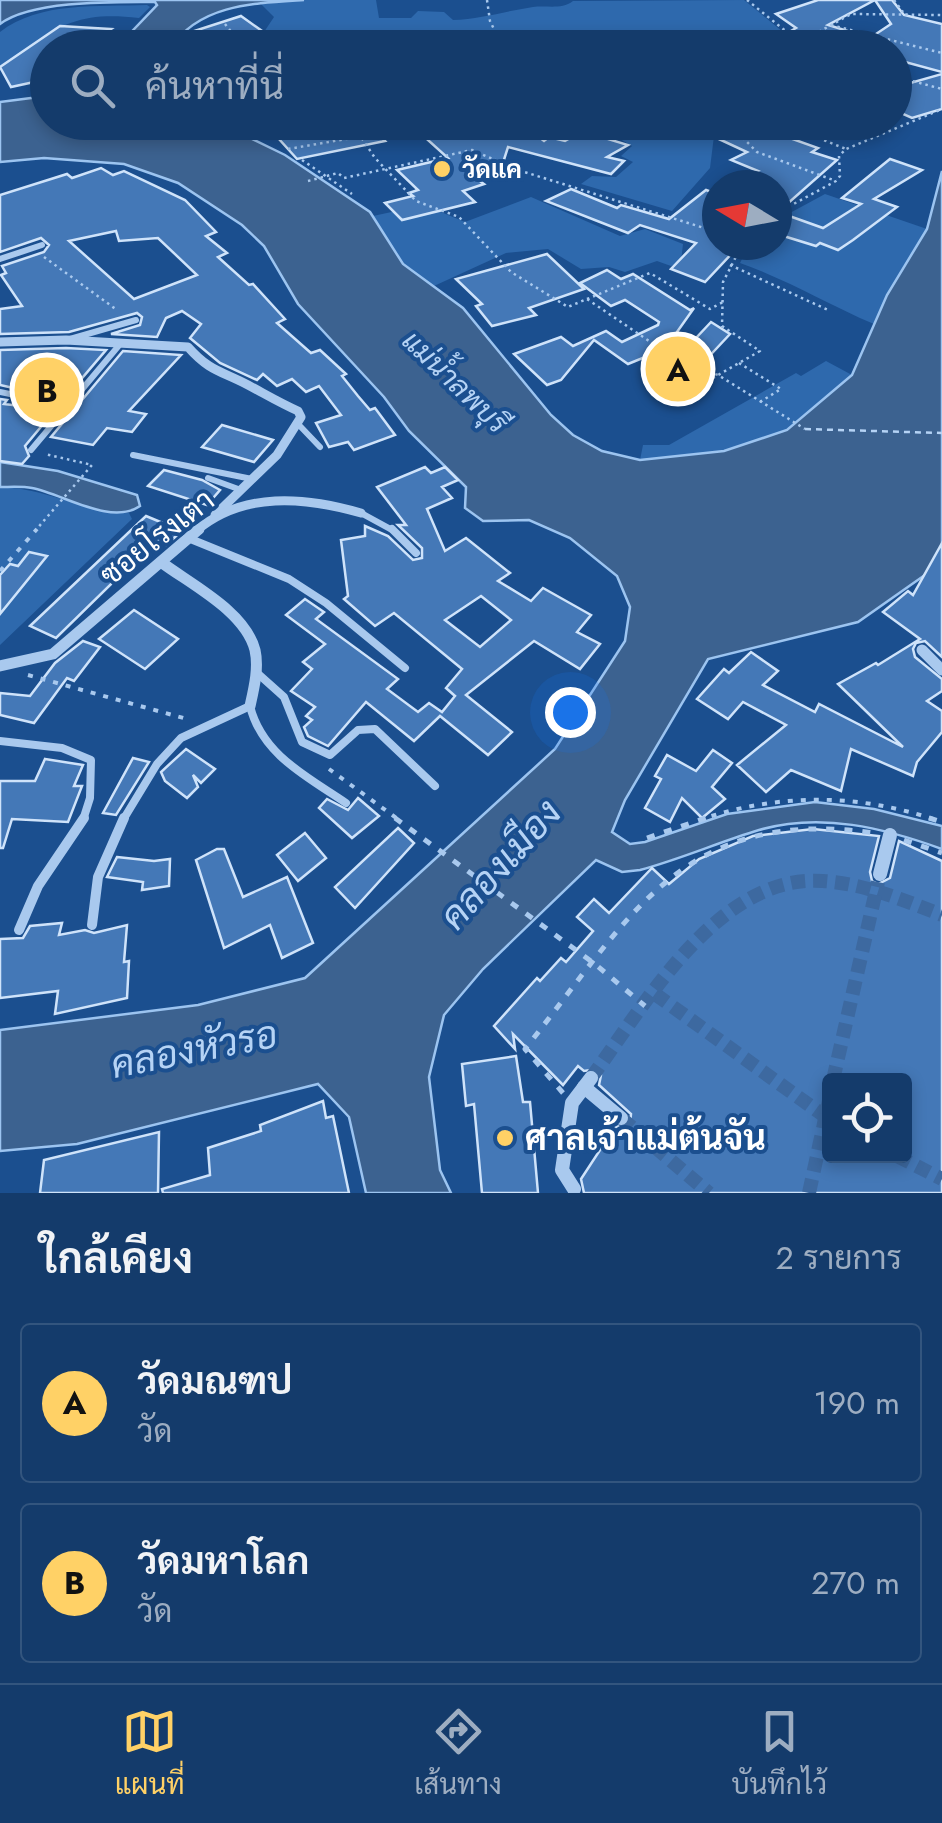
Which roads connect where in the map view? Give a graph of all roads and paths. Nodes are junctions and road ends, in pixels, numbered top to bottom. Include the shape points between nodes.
1 (486, 0) edge
2 (747, 0) edge
3 (894, 0) edge
4 (904, 14) junction
5 (942, 16) edge
6 (225, 24) dead end
7 (832, 25) junction
8 (230, 30) edge
9 (494, 30) edge
10 (783, 30) edge
11 (818, 30) edge
12 (852, 30) edge
13 (912, 45) edge
14 (942, 53) edge
15 (912, 81) edge
16 (942, 89) edge
17 (942, 110) edge
18 (912, 122) edge
19 (345, 140) edge
20 (366, 140) edge
21 (745, 140) edge
22 (826, 140) edge
23 (866, 140) edge
24 (846, 148) junction
25 (288, 149) dead end
26 (302, 160) dead end
27 (385, 169) junction
28 (324, 176) junction
29 (308, 181) dead end
30 (836, 182) junction
31 (352, 194) dead end
32 (792, 206) edge
33 (702, 227) edge
34 (37, 246) joint
35 (0, 259) edge
36 (733, 260) edge
37 (730, 265) junction
38 (587, 299) junction
39 (725, 301) junction
40 (828, 310) dead end
41 (134, 320) joint
42 (66, 340) junction
43 (0, 342) edge
44 (120, 343) junction
45 (739, 363) junction
46 (647, 368) dead end
47 (718, 375) junction
48 (0, 392) edge
49 (760, 402) junction
50 (68, 406) junction
51 (299, 425) junction
52 (805, 429) dead end
53 (320, 446) dead end
54 (30, 450) joint
55 (133, 455) dead end
56 (208, 478) dead end
57 (252, 480) junction
58 (241, 490) junction
59 (361, 513) joint
60 (216, 515) junction
61 (188, 538) junction
62 (416, 553) dead end
63 (160, 562) junction
64 (0, 571) edge
65 (922, 650) dead end
66 (2, 666) edge
67 (405, 668) dead end
68 (942, 670) edge
69 (256, 672) junction
70 (250, 706) junction
71 (204, 722) junction
72 (0, 741) edge
73 (318, 761) dead end
74 (435, 786) dead end
75 (346, 803) dead end
76 (942, 822) edge
77 (890, 835) junction
78 (648, 838) dead end
79 (942, 853) edge
80 (880, 874) tunnel mouth
81 (92, 925) dead end
82 (18, 930) dead end
83 (596, 964) junction
84 (645, 1006) dead end
85 (572, 1103) junction
86 (621, 1118) tunnel mouth
87 (574, 1189) dead end

1 - 9 path
2 - 10 path
3 - 4 path
4 - 5 path
4 - 7 path via 851,14
6 - 8 path
7 - 11 path
7 - 12 path
13 - 14 path
15 - 16 path
17 - 18 path
19 - 25 path
20 - 27 path
21 - 30 path via 757,152
22 - 24 path
23 - 24 path
24 - 30 path
26 - 28 path
27 - 28 path
27 - 33 path via 472,150
27 - 38 path via 416,200 459,217 511,272 568,307
28 - 29 path
28 - 31 path
30 - 32 path
34 - 35 street
34 - 41 path
36 - 37 path
37 - 39 path via 722,282
37 - 40 path
38 - 39 path via 650,273 710,309
38 - 47 path via 683,364
39 - 45 path via 722,326 760,351
41 - 42 lane
42 - 43 street
42 - 44 street
44 - 50 lane
44 - 51 street via 188,347 204,366 298,411
45 - 47 path
45 - 49 path via 782,389
46 - 47 path via 686,394
47 - 49 path
48 - 50 lane
49 - 52 path
50 - 54 lane
51 - 53 lane
51 - 57 street
54 - 64 path via 92,465
55 - 57 lane
56 - 58 lane
57 - 58 street
58 - 60 street
59 - 60 street, ซอยโรงเตา via 314,501 268,500
59 - 62 lane via 387,524
60 - 61 street, ซอยโรงเตา
61 - 63 street, ซอยโรงเตา
61 - 67 lane via 289,578
63 - 66 street, ซอยโรงเตา via 53,654
63 - 69 street via 238,622 253,644
65 - 68 street
66 - 71 path
69 - 70 street
69 - 74 lane via 280,688 296,733 312,748 330,755 358,730 375,729
70 - 71 lane via 240,716
70 - 75 lane via 264,741
71 - 81 lane via 178,740 147,779 99,874
72 - 82 lane via 62,748 91,760 94,797
73 - 83 path
76 - 78 path via 810,798 768,802
77 - 79 path
77 - 80 street
77 - 83 path via 797,828 756,833 699,856 656,892
83 - 84 path
83 - 85 path via 525,1049
85 - 86 street via 588,1082
85 - 87 street via 562,1170

